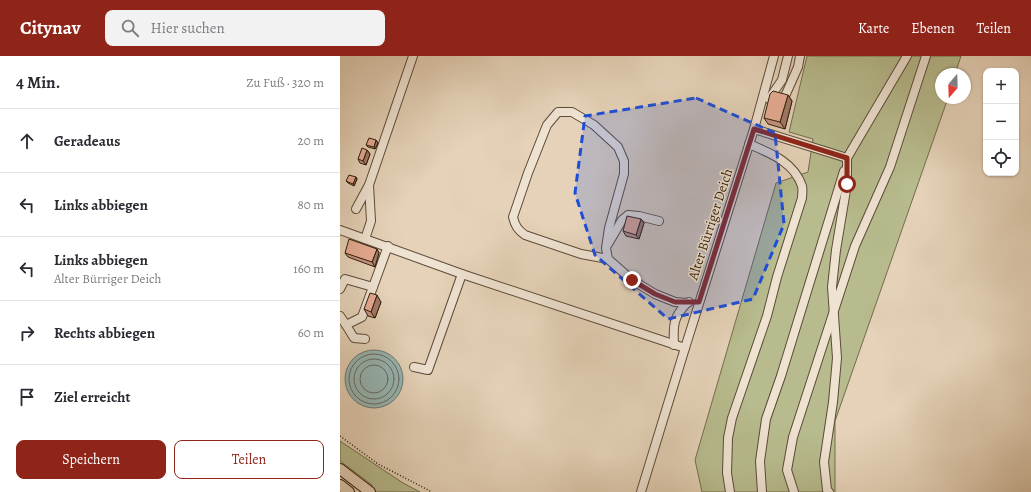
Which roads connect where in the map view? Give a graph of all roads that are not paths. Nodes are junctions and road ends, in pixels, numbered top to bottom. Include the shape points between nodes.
1 (414, 56) edge
2 (774, 56) edge
3 (788, 56) edge
4 (800, 56) edge
5 (906, 56) edge
6 (926, 56) edge
7 (786, 94) edge
8 (760, 110) junction
9 (754, 129) junction
10 (750, 144) junction
11 (846, 162) junction
12 (369, 185) junction
13 (356, 208) dead end
14 (658, 221) dead end
15 (340, 230) edge
16 (365, 239) junction
17 (388, 246) junction
18 (606, 248) junction
19 (608, 259) junction
20 (462, 274) junction
21 (343, 277) edge
22 (373, 287) junction
23 (340, 289) edge
24 (687, 302) junction
25 (699, 302) junction
26 (834, 311) junction
27 (340, 316) edge
28 (346, 325) junction
29 (365, 339) dead end
30 (674, 345) junction
31 (685, 348) junction
32 (414, 367) dead end
33 (340, 469) edge
34 (340, 485) edge
35 (349, 492) edge
36 (370, 492) edge
37 (641, 492) edge
38 (730, 492) edge
39 (762, 492) edge
40 (794, 492) edge
41 (829, 492) edge

1 - 12 lane
2 - 8 lane, Alter Bürriger Deich
3 - 8 lane via 782,80
4 - 7 lane
5 - 11 lane
6 - 26 lane via 890,167 855,246
8 - 9 lane, Alter Bürriger Deich
9 - 10 lane, Alter Bürriger Deich
9 - 11 lane
10 - 25 lane, Alter Bürriger Deich
10 - 38 lane via 786,163 803,187 800,206 767,316 732,418 728,438 727,473
11 - 26 lane via 847,184 832,287
11 - 39 lane via 766,419 760,461
12 - 13 lane
12 - 16 lane via 371,221
14 - 18 lane via 628,215 622,220
15 - 16 lane
16 - 17 lane
17 - 20 lane
17 - 22 lane
18 - 19 lane
18 - 19 lane via 624,174 624,160 618,147 594,125 572,112 558,112 547,125 528,173 513,217 514,224 525,235 581,254
19 - 24 lane via 632,280 655,294 675,302
20 - 30 lane
20 - 32 lane via 428,370
21 - 22 lane
21 - 23 lane
22 - 28 lane via 362,317
24 - 25 lane
24 - 30 lane via 674,321
25 - 31 lane, Alter Bürriger Deich
26 - 40 lane via 793,437 787,470
26 - 41 lane via 836,358 833,402 824,462
27 - 28 lane
28 - 29 lane via 354,338
30 - 31 lane
31 - 37 lane, Alter Bürriger Deich
33 - 36 main road
34 - 35 main road

